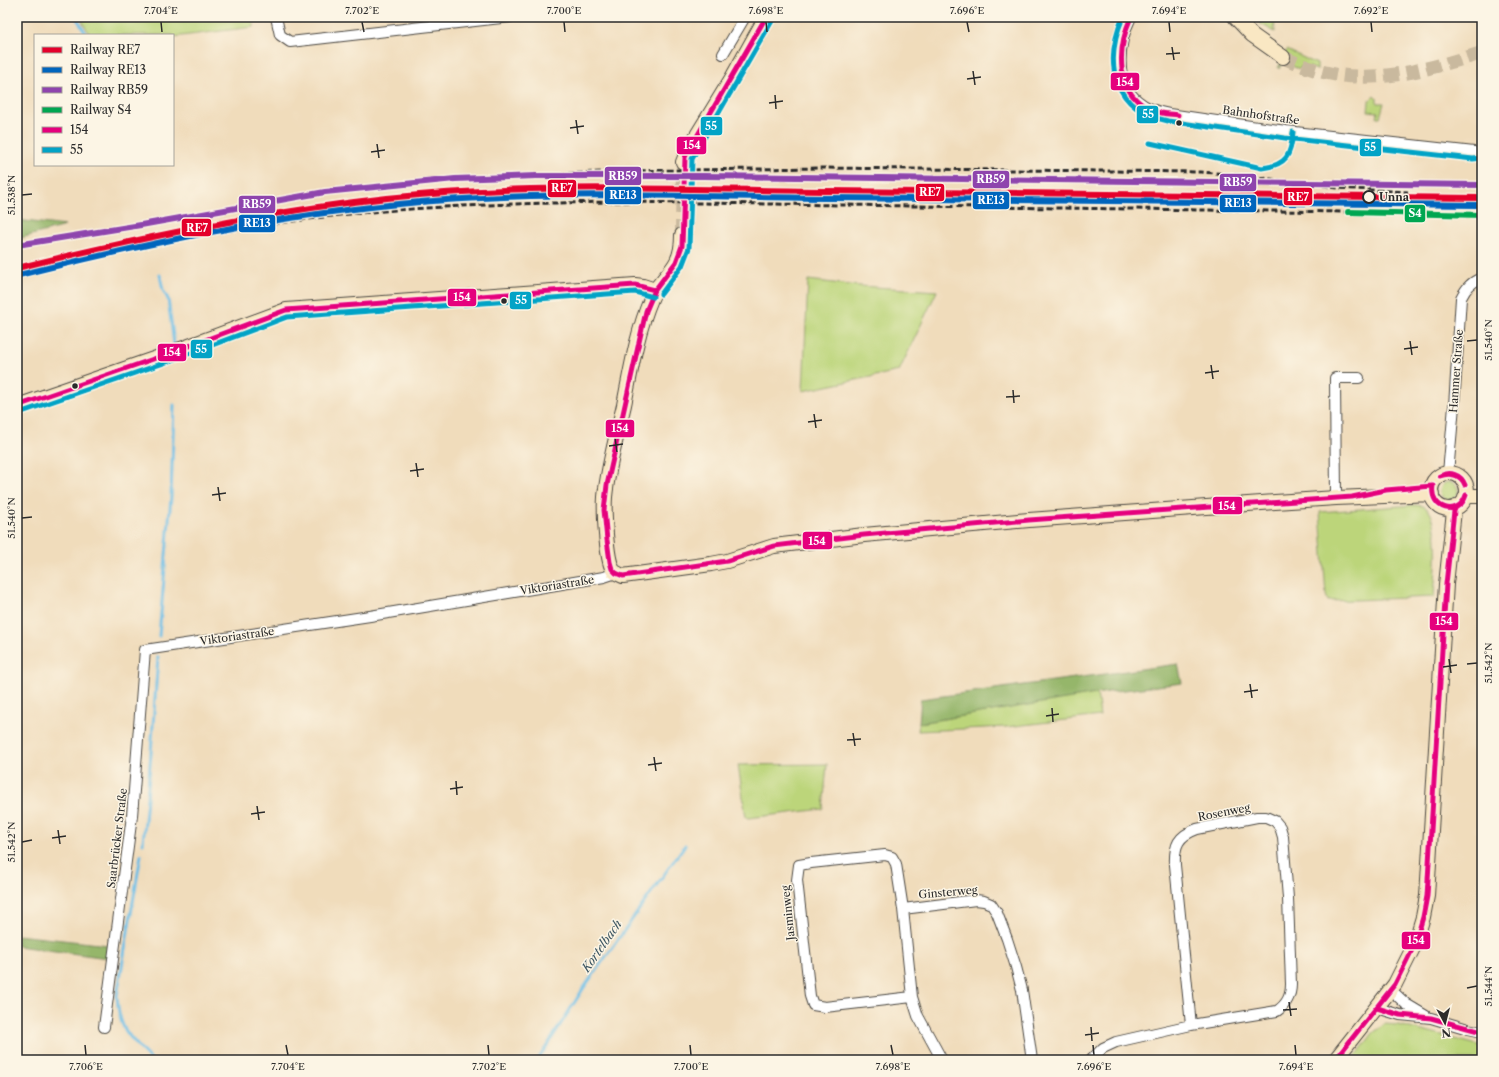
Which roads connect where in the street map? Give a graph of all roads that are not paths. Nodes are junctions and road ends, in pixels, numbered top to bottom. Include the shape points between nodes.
1 (276, 17) edge
2 (510, 17) edge
3 (745, 17) edge
4 (766, 17) edge
5 (1131, 17) edge
6 (1235, 17) edge
7 (723, 54) dead end
8 (1283, 57) tunnel mouth
9 (1474, 152) dead end
10 (683, 162) tunnel mouth
11 (682, 235) tunnel mouth
12 (1482, 278) edge
13 (655, 290) junction
14 (1359, 378) dead end
15 (17, 406) edge
16 (1448, 473) junction
17 (1482, 488) edge
18 (1435, 495) junction
19 (1482, 496) edge
20 (1462, 497) junction
21 (1336, 498) junction
22 (1448, 560) junction
23 (616, 573) junction
24 (145, 650) joint
25 (902, 908) junction
26 (1391, 990) junction
27 (912, 997) junction
28 (1377, 1008) junction
29 (1431, 1018) junction
30 (1191, 1025) junction
31 (104, 1028) dead end
32 (1482, 1032) edge
33 (942, 1060) edge
34 (1032, 1060) edge
35 (1091, 1060) edge
36 (1335, 1060) edge

1 - 2 street via 280,35 290,42
3 - 7 street
4 - 10 street
5 - 9 street, Bahnhofstraße via 1122,41 1122,73 1132,95 1152,110 1286,131
6 - 8 street via 1252,35
11 - 13 street via 682,246 676,262
12 - 16 street, Hammer Straße via 1465,289 1461,298
13 - 15 street via 635,286 286,310
13 - 23 street via 639,338 605,497 610,562
14 - 21 street via 1335,378
16 - 18 street via 1438,477
16 - 20 street via 1459,476
17 - 20 street
18 - 20 street via 1448,508
18 - 21 street, Viktoriastraße
18 - 22 street
19 - 20 street
20 - 22 street via 1454,511
21 - 23 street, Viktoriastraße via 894,532 774,546 711,564 623,576
22 - 26 street via 1427,896 1415,944
23 - 24 street, Viktoriastraße via 370,616
24 - 31 street, Saarbrücker Straße via 132,816
25 - 27 street
25 - 27 street, Jasminweg via 896,864 892,857 885,855 799,865 796,880 813,1005 825,1007
25 - 34 street, Ginsterweg via 976,900 991,904 997,913 1022,990
26 - 28 street
26 - 29 street via 1406,1004
27 - 33 street via 918,1016
28 - 29 street via 1400,1015
28 - 36 street
29 - 32 street
30 - 30 street, Rosenweg via 1277,1011 1283,1007 1291,992 1283,836 1275,821 1266,817 1197,829 1189,832 1176,844 1174,854
30 - 35 street, Rosenweg via 1116,1042 1103,1048

